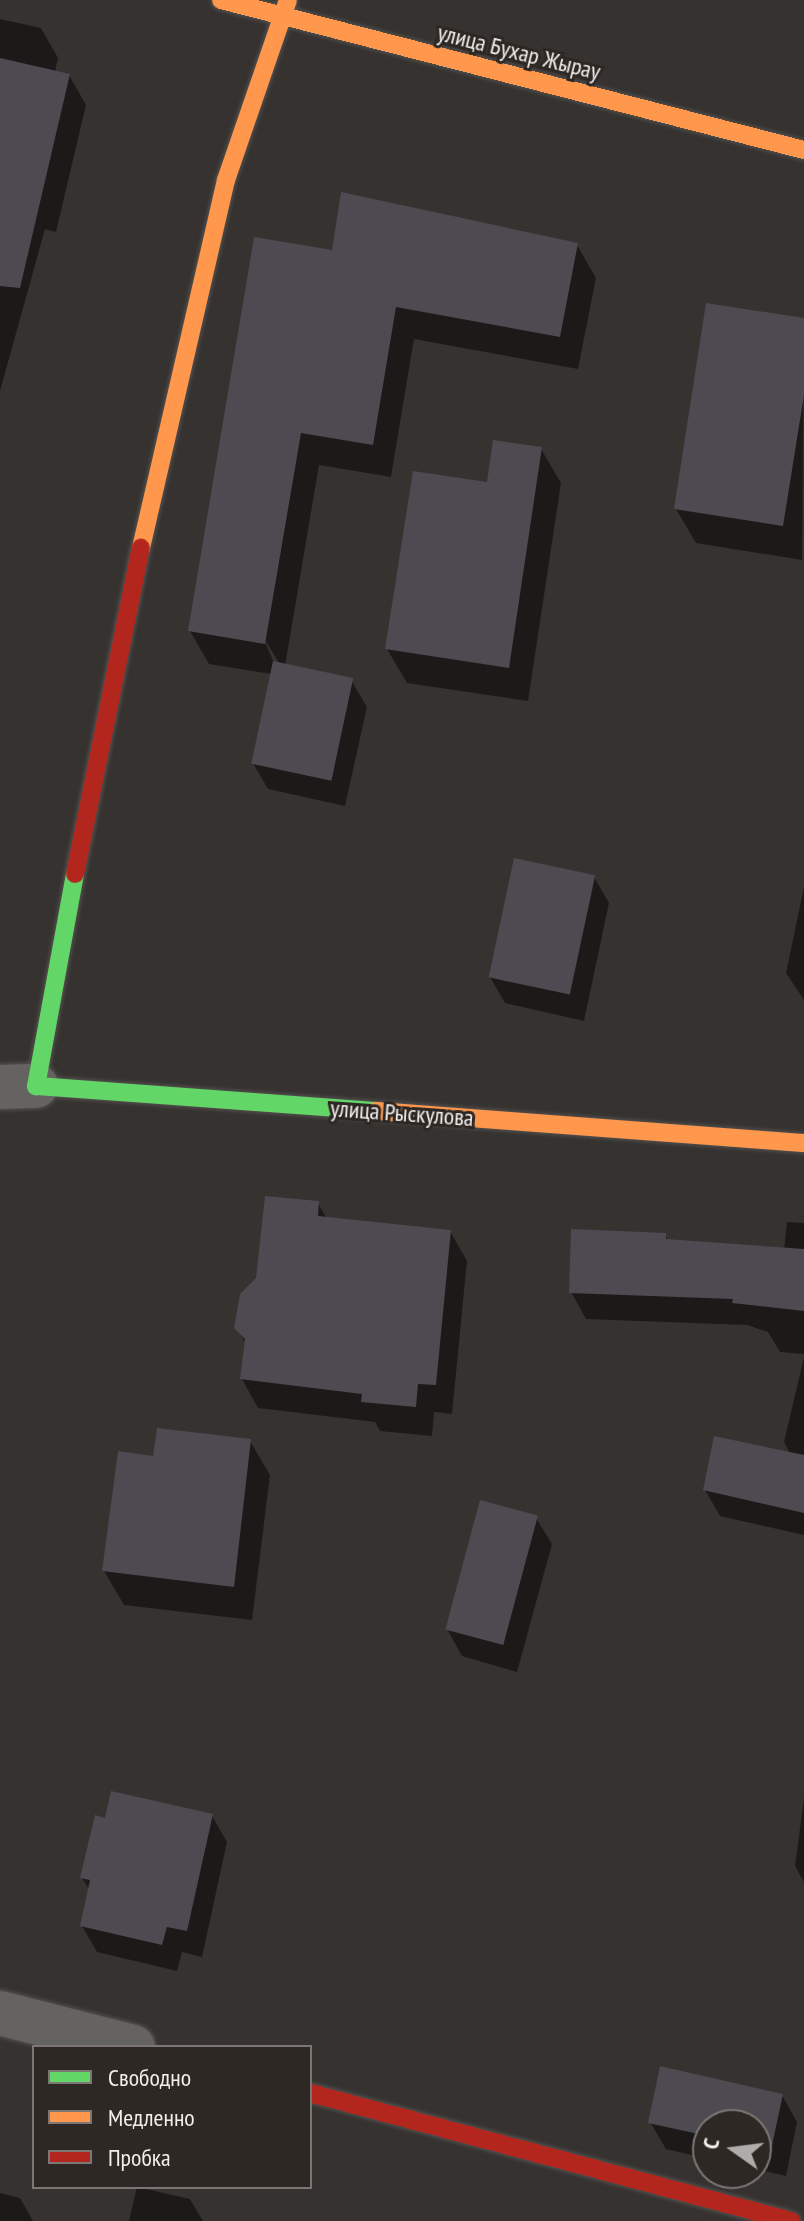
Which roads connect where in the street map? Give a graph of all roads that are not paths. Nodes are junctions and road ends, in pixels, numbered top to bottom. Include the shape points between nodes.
1 (221, 0) edge
2 (286, 8) edge
3 (804, 150) edge
4 (18, 1086) edge
5 (804, 1143) edge
6 (0, 2013) edge
7 (125, 2045) edge
8 (312, 2094) edge
9 (791, 2221) edge

1 - 2 street, улица Бухар Жырау
2 - 3 street, улица Бухар Жырау
2 - 4 street via 222,195
4 - 5 street, улица Рыскулова
6 - 7 street
8 - 9 street

